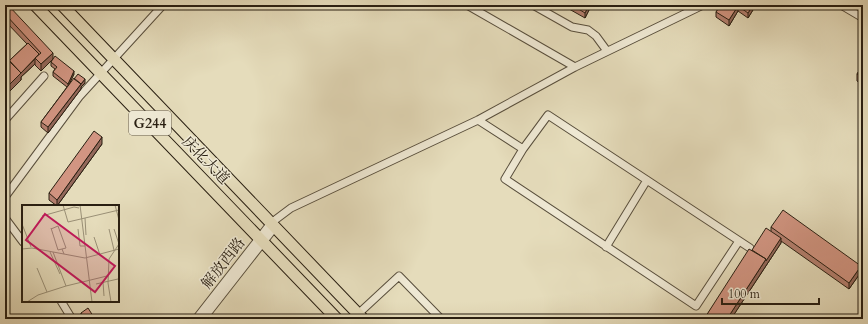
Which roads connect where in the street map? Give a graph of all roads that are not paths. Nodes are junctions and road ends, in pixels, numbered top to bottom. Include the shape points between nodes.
1 (35, 5) edge
2 (62, 5) edge
3 (163, 5) edge
4 (467, 5) edge
5 (533, 5) edge
6 (703, 5) edge
7 (841, 5) edge
8 (863, 18) edge
9 (606, 51) junction
10 (114, 58) junction
11 (575, 66) junction
12 (100, 72) junction
13 (44, 76) dead end
14 (5, 120) edge
15 (478, 120) junction
16 (523, 149) junction
17 (647, 180) junction
18 (5, 197) edge
19 (5, 218) edge
20 (273, 225) junction
21 (8, 226) edge
22 (262, 240) junction
23 (22, 241) edge
24 (739, 241) junction
25 (606, 247) junction
26 (750, 248) edge
27 (62, 302) edge
28 (360, 317) edge
29 (72, 319) edge
30 (196, 319) edge
31 (203, 319) edge
32 (337, 319) edge
33 (441, 319) edge

1 - 12 highway, 庆化大道 / G244
2 - 10 highway, 庆化大道 / G244
3 - 10 street
4 - 11 street
5 - 9 street via 572,27 588,30 596,36
6 - 9 street, 解放西路
7 - 8 street
9 - 11 street, 解放西路
10 - 12 street
10 - 20 highway, 庆化大道 / G244
11 - 15 street, 解放西路
12 - 18 street
12 - 22 highway, 庆化大道 / G244
13 - 14 street
15 - 16 street
15 - 20 street, 解放西路 via 302,202 291,208
16 - 17 street via 548,115
16 - 25 street via 505,180
17 - 24 street
17 - 25 street
19 - 21 street
20 - 22 street, 解放西路
20 - 28 highway, 庆化大道 / G244
21 - 23 street
22 - 30 street, 解放西路
22 - 31 street, 解放西路
22 - 32 highway, 庆化大道 / G244
24 - 25 street via 696,306
24 - 26 street
27 - 29 street
28 - 33 street via 399,276

